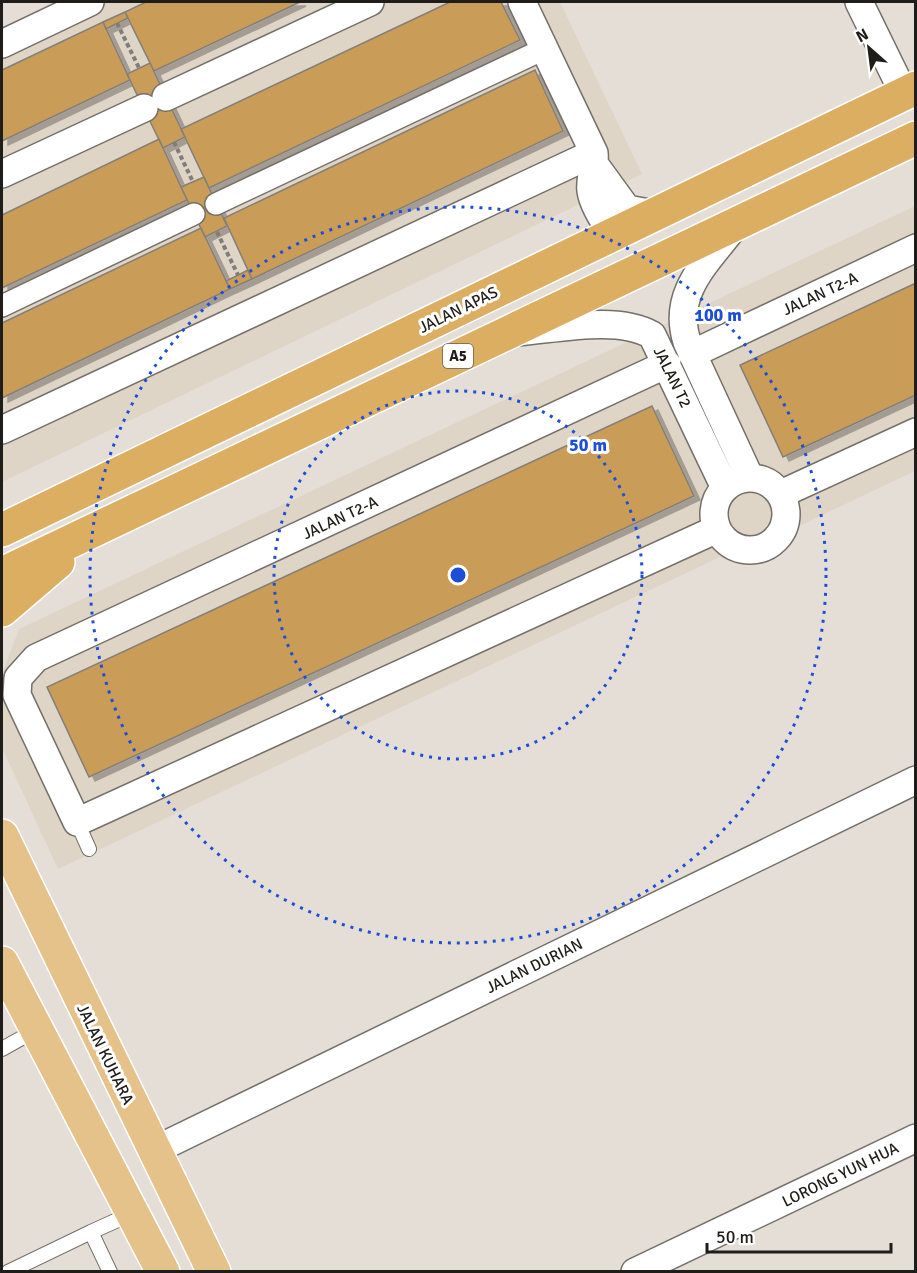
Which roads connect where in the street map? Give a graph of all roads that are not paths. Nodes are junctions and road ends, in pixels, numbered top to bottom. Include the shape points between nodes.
1 (90, 2) edge
2 (370, 2) edge
3 (522, 2) edge
4 (859, 2) edge
5 (2, 44) edge
6 (544, 49) junction
7 (910, 91) edge
8 (915, 138) edge
9 (595, 159) junction
10 (2, 174) edge
11 (784, 201) junction
12 (216, 204) dead end
13 (194, 214) dead end
14 (655, 214) junction
15 (736, 223) junction
16 (612, 234) junction
17 (915, 248) edge
18 (2, 306) edge
19 (508, 332) junction
20 (692, 354) junction
21 (668, 364) junction
22 (2, 430) edge
23 (915, 432) edge
24 (750, 478) junction
25 (92, 486) junction
26 (725, 488) junction
27 (781, 494) junction
28 (2, 516) edge
29 (110, 523) junction
30 (717, 529) junction
31 (2, 530) edge
32 (2, 574) edge
33 (2, 610) edge
34 (915, 780) edge
35 (77, 822) junction
36 (2, 836) edge
37 (89, 849) dead end
38 (2, 963) edge
39 (36, 1030) junction
40 (2, 1048) edge
41 (915, 1138) edge
42 (153, 1151) junction
43 (133, 1213) junction
44 (91, 1233) junction
45 (9, 1272) edge
46 (110, 1272) edge
47 (164, 1272) edge
48 (214, 1272) edge
49 (635, 1272) edge

1 - 5 street
2 - 10 street
3 - 6 street
4 - 7 street
6 - 9 street
6 - 12 street
7 - 14 highway, JALAN APAS
8 - 11 highway, A5
9 - 14 street via 621,204 633,212
9 - 16 street via 592,195
9 - 22 street
11 - 15 highway, A5
11 - 16 highway via 734,208 645,247 621,242
13 - 18 street
14 - 16 highway, JALAN APAS
15 - 19 highway, A5
15 - 20 street, JALAN T2 via 691,284 682,305 681,325
16 - 25 highway, JALAN APAS
17 - 20 street, JALAN T2-A
19 - 21 street, JALAN T2 via 619,324 638,327 652,335
19 - 29 highway, A5
20 - 24 street, JALAN T2
21 - 26 street, JALAN T2
21 - 35 street, JALAN T2-A via 36,658 18,678 17,695
23 - 27 street
24 - 26 street
24 - 27 street via 762,480
25 - 28 highway
25 - 31 highway, JALAN APAS
26 - 30 street via 714,507
27 - 30 street via 787,517 784,529 768,546 744,550 733,547
29 - 32 highway, A5
29 - 33 highway via 22,590
30 - 35 street
34 - 42 street, JALAN DURIAN
35 - 37 lane
36 - 42 main road, JALAN KUHARA
38 - 39 main road
39 - 40 lane
39 - 43 main road
41 - 49 street, LORONG YUN HUA
42 - 48 main road, JALAN KUHARA
43 - 44 lane
43 - 47 main road
44 - 45 lane
44 - 46 lane

